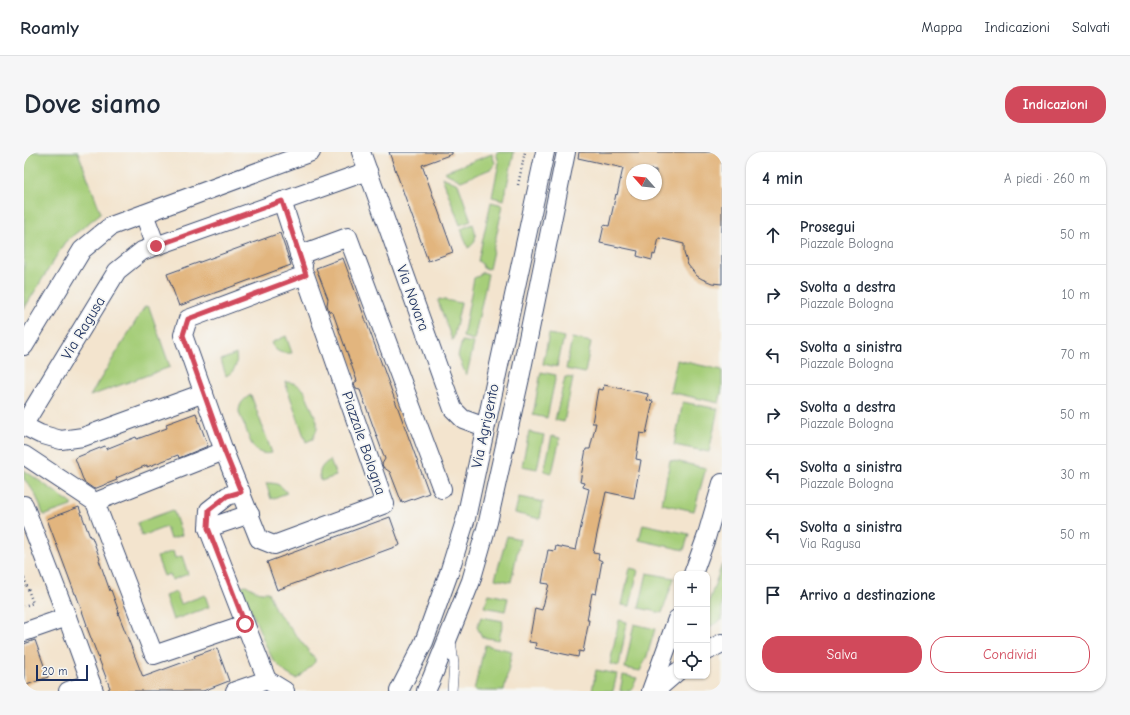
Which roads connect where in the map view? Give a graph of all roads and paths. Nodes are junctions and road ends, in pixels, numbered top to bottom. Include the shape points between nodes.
1 (311, 152) edge
2 (361, 152) edge
3 (545, 152) edge
4 (566, 152) edge
5 (368, 171) junction
6 (282, 201) junction
7 (144, 214) junction
8 (156, 246) junction
9 (299, 255) junction
10 (306, 275) junction
11 (24, 346) edge
12 (204, 393) junction
13 (24, 425) edge
14 (485, 427) junction
15 (224, 450) junction
16 (24, 455) edge
17 (722, 483) edge
18 (442, 489) dead end
19 (241, 492) junction
20 (95, 502) junction
21 (24, 505) edge
22 (250, 514) junction
23 (208, 528) junction
24 (694, 571) edge
25 (24, 578) edge
26 (24, 606) edge
27 (67, 616) junction
28 (245, 624) junction
29 (674, 627) edge
30 (24, 632) edge
31 (450, 635) junction
32 (722, 643) edge
33 (710, 649) edge
34 (674, 675) edge
35 (267, 680) junction
36 (92, 687) edge
37 (68, 691) edge
38 (235, 691) edge
39 (285, 691) edge
40 (399, 691) edge
41 (426, 691) edge
42 (452, 691) edge
43 (651, 691) edge
44 (655, 691) edge

1 - 7 street
2 - 5 street, Via Novara
3 - 14 street, Via Agrigento
4 - 31 street, Via Agrigento via 488,522 471,581
5 - 6 street, Via Ragusa
5 - 14 street, Via Novara via 453,409 463,419
6 - 8 street, Via Ragusa
6 - 9 street, Piazzale Bologna
7 - 8 street
7 - 11 street via 111,226 82,250
8 - 13 street, Via Ragusa via 142,251 117,271
9 - 10 street, Piazzale Bologna
9 - 18 street via 348,237
10 - 12 street, Piazzale Bologna via 188,319 183,335
10 - 22 street, Piazzale Bologna via 385,504 274,545 259,539
12 - 13 street via 83,437 61,440 40,434
12 - 15 street, Piazzale Bologna
14 - 40 street, Via Agrigento via 466,518 449,573 424,642
15 - 19 street, Piazzale Bologna
15 - 20 street
16 - 20 street
17 - 24 street
19 - 22 street, Piazzale Bologna
19 - 23 street via 227,496 209,510
20 - 28 street via 154,655
21 - 27 street
22 - 23 street
23 - 28 street
25 - 26 path via 33,603
27 - 30 street
27 - 36 street
28 - 35 street
29 - 43 street
31 - 41 street, Via Agrigento
31 - 42 lane via 454,664
32 - 33 street
34 - 44 street
35 - 38 street
35 - 39 street
36 - 37 street

